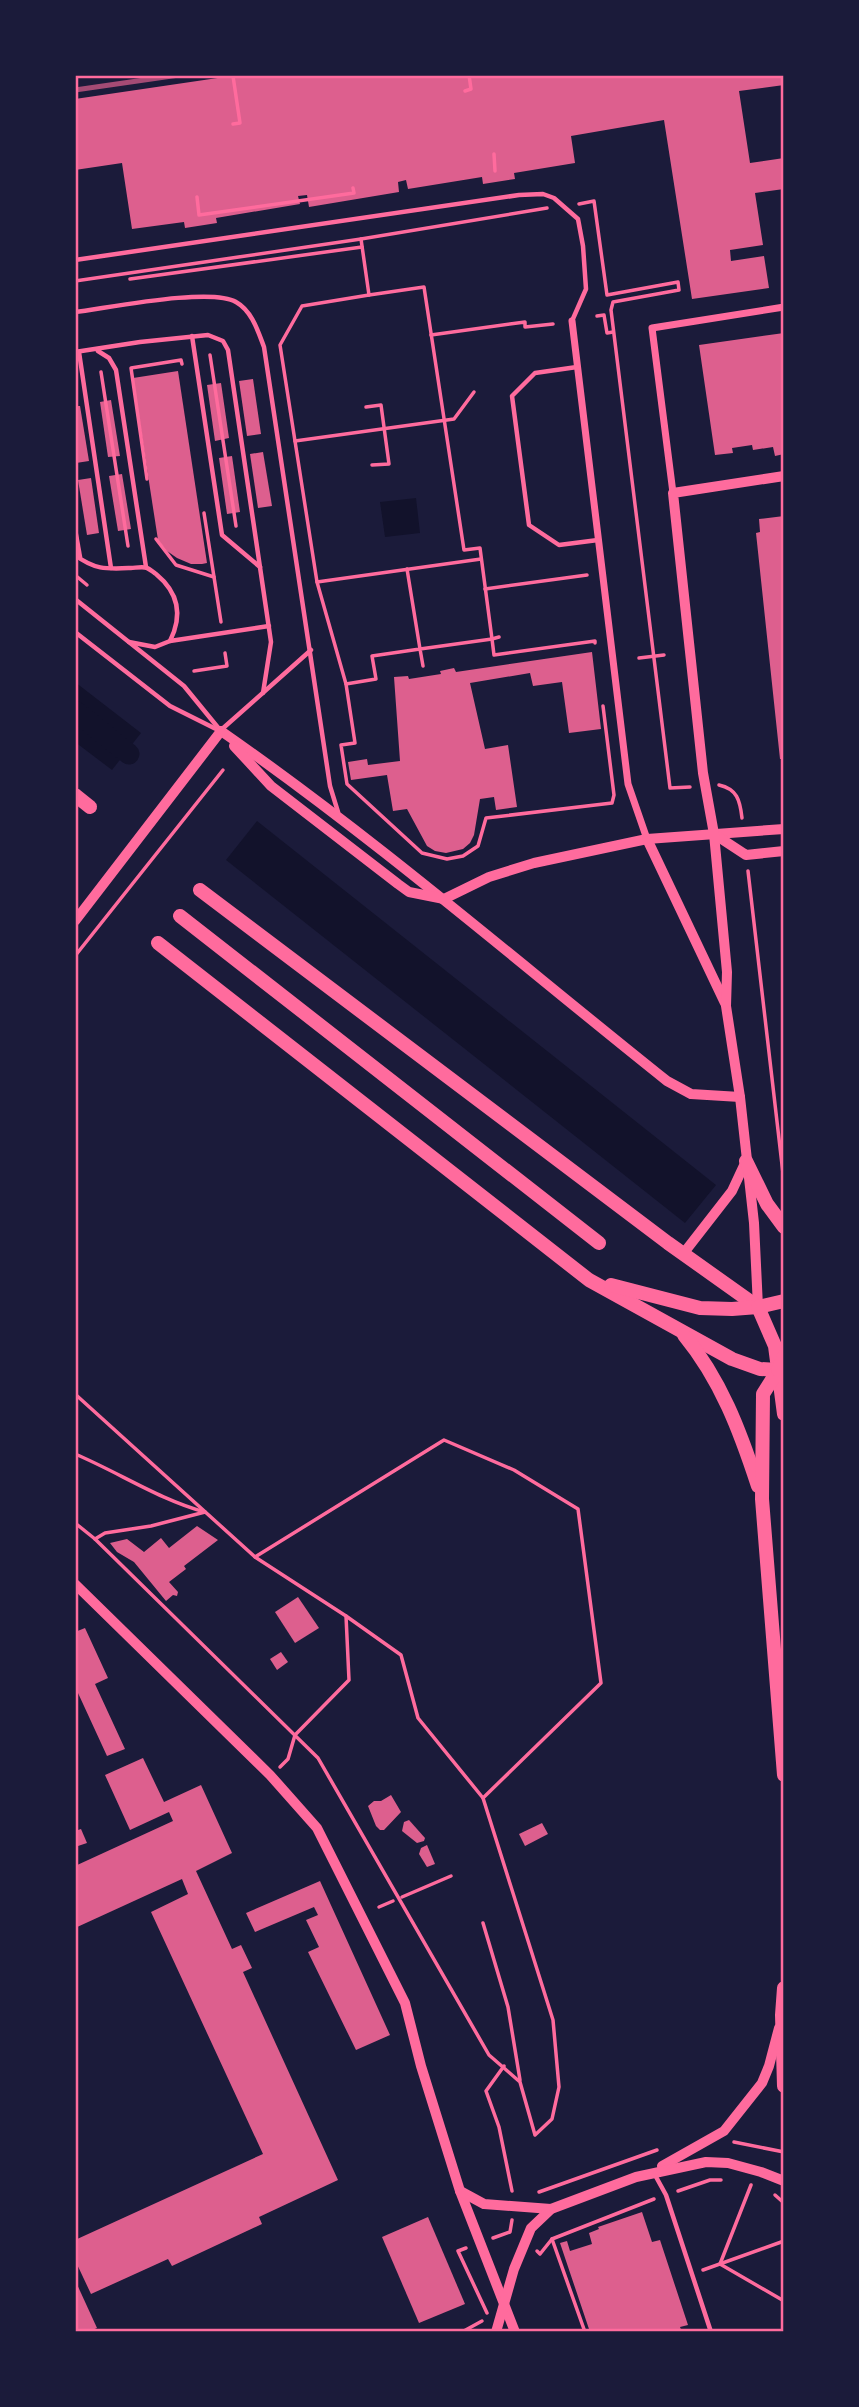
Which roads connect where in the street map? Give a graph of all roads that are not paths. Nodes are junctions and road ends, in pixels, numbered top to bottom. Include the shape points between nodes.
1 (75, 260) edge
2 (784, 307) edge
3 (75, 312) edge
4 (572, 321) joint
5 (192, 336) junction
6 (96, 350) junction
7 (77, 352) edge
8 (578, 367) junction
9 (784, 476) edge
10 (673, 493) junction
11 (75, 529) edge
12 (599, 540) junction
13 (77, 556) edge
14 (146, 567) junction
15 (260, 568) junction
16 (111, 569) junction
17 (75, 599) edge
18 (269, 626) junction
19 (75, 632) edge
20 (170, 641) junction
21 (129, 642) junction
22 (311, 650) junction
23 (263, 693) junction
24 (221, 731) junction
25 (75, 794) edge
26 (90, 807) dead end
27 (340, 821) junction
28 (784, 829) edge
29 (714, 834) junction
30 (647, 839) junction
31 (784, 851) edge
32 (200, 890) dead end
33 (444, 899) junction
34 (180, 916) dead end
35 (75, 920) edge
36 (159, 943) dead end
37 (726, 1006) junction
38 (740, 1097) junction
39 (746, 1161) junction
40 (784, 1227) edge
41 (600, 1243) dead end
42 (683, 1254) junction
43 (589, 1279) junction
44 (784, 1301) edge
45 (758, 1307) junction
46 (679, 1329) junction
47 (782, 1365) edge
48 (784, 1414) edge
49 (762, 1499) junction
50 (75, 1584) edge
51 (784, 1775) edge
52 (784, 1988) edge
53 (782, 2015) junction
54 (784, 2086) edge
55 (653, 2171) junction
56 (784, 2181) edge
57 (460, 2191) junction
58 (551, 2209) junction
59 (505, 2304) junction
60 (496, 2332) edge
61 (515, 2332) edge
62 (711, 2332) edge

1 - 4 lane via 542,194 554,198 578,219 586,289
2 - 10 street via 652,328
3 - 22 lane via 206,295 236,301 251,316 264,347
4 - 8 street
5 - 6 lane
5 - 15 lane via 222,535
5 - 15 lane via 216,337 228,350
6 - 7 lane
6 - 14 lane via 109,358 116,370
7 - 16 lane
8 - 12 street
8 - 12 lane via 535,373 512,396 528,525 559,545
9 - 10 street
10 - 29 street via 703,774
11 - 13 lane
12 - 30 street via 628,785
13 - 16 lane via 89,566
14 - 16 lane
14 - 20 lane via 177,599
15 - 18 lane
17 - 21 lane
18 - 20 lane
18 - 23 lane
19 - 24 lane via 170,706
20 - 21 lane via 155,647
21 - 24 lane via 184,686
22 - 23 lane
22 - 27 lane via 330,786
23 - 24 lane
24 - 27 street
24 - 33 street via 271,786 398,884 409,892
24 - 35 street
25 - 26 main road
27 - 33 street
28 - 29 street
29 - 30 street
29 - 31 street via 746,855
29 - 37 street
30 - 33 street via 534,863 489,877
30 - 37 street
32 - 42 main road
33 - 38 street via 667,1081 691,1094
34 - 41 main road
36 - 43 main road
37 - 38 street
38 - 39 street
39 - 40 main road
39 - 42 street via 732,1191
39 - 45 street
42 - 45 main road
43 - 45 main road via 700,1308
43 - 46 main road
44 - 45 main road
45 - 47 main road
46 - 47 main road via 760,1369
46 - 49 main road via 700,1355 738,1426
47 - 48 main road
47 - 49 main road via 763,1394
49 - 51 main road
50 - 57 street via 270,1775 317,1828 405,2003
52 - 53 main road
53 - 54 main road
53 - 55 street via 762,2083 724,2131
55 - 56 street via 728,2163
55 - 58 street
55 - 62 lane via 666,2195
57 - 58 street via 484,2204
57 - 59 street
58 - 59 street via 531,2228
59 - 60 street
59 - 61 street

